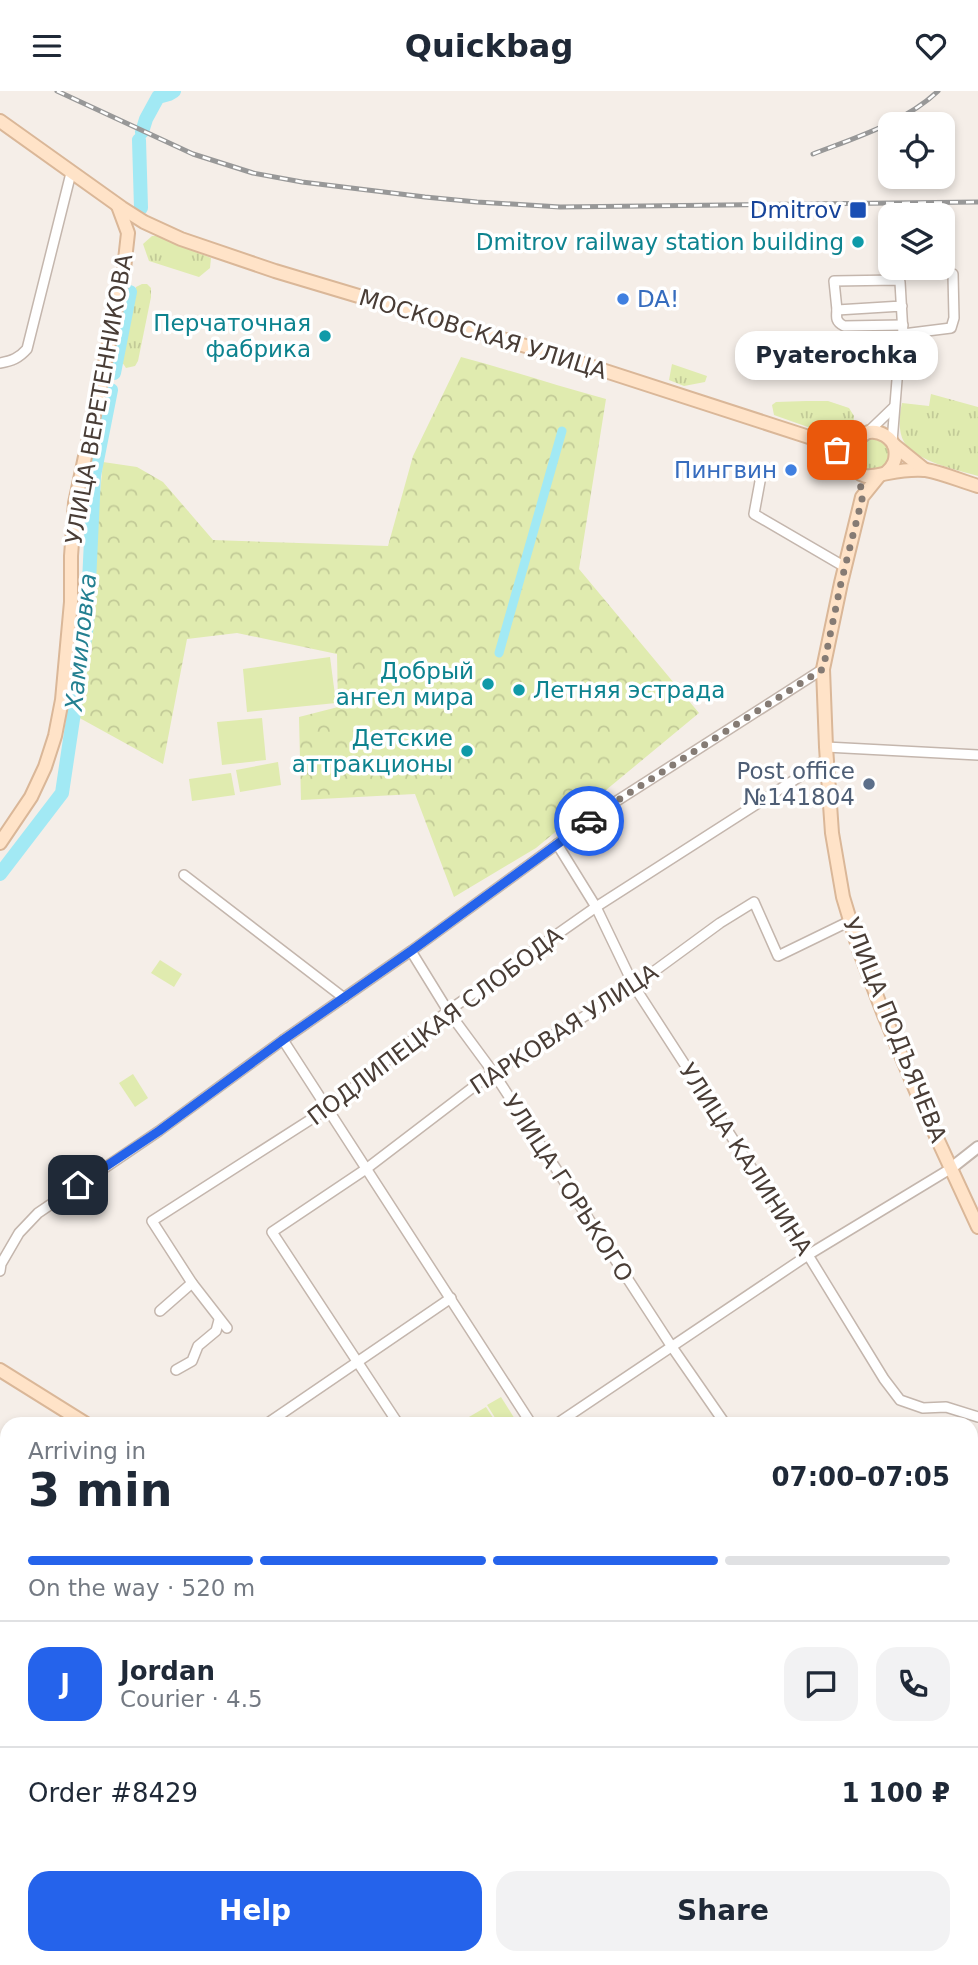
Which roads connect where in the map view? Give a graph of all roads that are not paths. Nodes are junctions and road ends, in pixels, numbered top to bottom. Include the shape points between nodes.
1 (0, 121) edge
2 (71, 173) junction
3 (120, 207) junction
4 (953, 280) edge
5 (902, 306) junction
6 (836, 310) junction
7 (903, 330) junction
8 (0, 363) edge
9 (895, 406) junction
10 (863, 435) junction
11 (824, 441) junction
12 (893, 444) junction
13 (854, 465) junction
14 (925, 470) junction
15 (883, 475) junction
16 (761, 476) dead end
17 (978, 486) edge
18 (863, 495) junction
19 (845, 567) junction
20 (823, 669) junction
21 (827, 753) junction
22 (978, 755) edge
23 (0, 843) edge
24 (557, 844) junction
25 (184, 875) dead end
26 (596, 907) junction
27 (850, 921) junction
28 (411, 951) junction
29 (634, 986) junction
30 (344, 998) junction
31 (449, 1011) junction
32 (283, 1040) junction
33 (493, 1072) junction
34 (327, 1109) junction
35 (978, 1147) edge
36 (950, 1168) junction
37 (366, 1169) junction
38 (978, 1227) edge
39 (808, 1255) junction
40 (0, 1271) edge
41 (192, 1283) junction
42 (451, 1298) junction
43 (160, 1311) dead end
44 (219, 1319) junction
45 (227, 1328) dead end
46 (672, 1347) junction
47 (356, 1361) junction
48 (0, 1370) edge
49 (176, 1370) dead end
50 (75, 1417) edge
51 (276, 1417) edge
52 (394, 1417) edge
53 (527, 1417) edge
54 (567, 1417) edge
55 (720, 1417) edge
56 (978, 1417) edge

1 - 2 main road, МОСКОВСКАЯ УЛИЦА
2 - 3 main road, МОСКОВСКАЯ УЛИЦА
2 - 8 street via 27,349 20,357
3 - 11 main road, МОСКОВСКАЯ УЛИЦА via 144,222 222,254
3 - 23 main road, УЛИЦА ВЕРЕТЕННИКОВА via 128,233 124,269 75,503 66,661 55,736 31,797
4 - 7 street via 951,328
5 - 6 street
5 - 6 street via 900,280 835,279
5 - 7 street
6 - 7 street via 838,323 844,326
7 - 9 street
9 - 10 street
9 - 12 street
10 - 11 main road, МОСКОВСКАЯ УЛИЦА
10 - 12 main road, МОСКОВСКАЯ УЛИЦА via 881,433
10 - 13 main road via 852,446
11 - 13 main road, МОСКОВСКАЯ УЛИЦА
12 - 14 main road, МОСКОВСКАЯ УЛИЦА
12 - 15 main road via 894,463
13 - 15 main road, МОСКОВСКАЯ УЛИЦА via 867,476
13 - 18 main road, УЛИЦА ПОДЪЯЧЕВА
14 - 15 main road, МОСКОВСКАЯ УЛИЦА
14 - 17 main road, МОСКОВСКАЯ УЛИЦА
15 - 18 main road, УЛИЦА ПОДЪЯЧЕВА
16 - 19 street via 754,514
18 - 19 main road, УЛИЦА ПОДЪЯЧЕВА
19 - 20 main road, УЛИЦА ПОДЪЯЧЕВА
20 - 21 main road, УЛИЦА ПОДЪЯЧЕВА
20 - 24 street
21 - 22 street
21 - 26 street, ПОДЛИПЕЦКАЯ СЛОБОДА
21 - 27 main road, УЛИЦА ПОДЪЯЧЕВА via 832,833
24 - 26 street, УЛИЦА КАЛИНИНА
24 - 28 street
25 - 30 street
26 - 29 street, УЛИЦА КАЛИНИНА
26 - 31 street, ПОДЛИПЕЦКАЯ СЛОБОДА
27 - 29 street, ПАРКОВАЯ УЛИЦА via 778,956 754,902
27 - 36 main road, УЛИЦА ПОДЪЯЧЕВА via 884,1015
28 - 30 street
28 - 31 street, УЛИЦА ГОРЬКОГО
29 - 33 street, ПАРКОВАЯ УЛИЦА
29 - 39 street, УЛИЦА КАЛИНИНА
30 - 32 street
31 - 33 street, УЛИЦА ГОРЬКОГО
31 - 34 street, ПОДЛИПЕЦКАЯ СЛОБОДА
32 - 34 street
32 - 40 street via 38,1213 19,1233
33 - 37 street, ПАРКОВАЯ УЛИЦА
33 - 46 street, УЛИЦА ГОРЬКОГО
34 - 37 street
34 - 41 street, ПОДЛИПЕЦКАЯ СЛОБОДА via 152,1221
35 - 36 street
36 - 38 main road, УЛИЦА ПОДЪЯЧЕВА
36 - 39 street
37 - 42 street
37 - 47 street, ПАРКОВАЯ УЛИЦА via 272,1232
39 - 46 street
39 - 56 street, УЛИЦА КАЛИНИНА via 900,1399 923,1408 946,1407
41 - 43 street
41 - 44 street, ПОДЛИПЕЦКАЯ СЛОБОДА
42 - 47 street
42 - 53 street
44 - 45 street, ПОДЛИПЕЦКАЯ СЛОБОДА
44 - 49 street via 216,1331 198,1346 191,1361
46 - 54 street
46 - 55 street, УЛИЦА ГОРЬКОГО
47 - 51 street
47 - 52 street
48 - 50 main road

